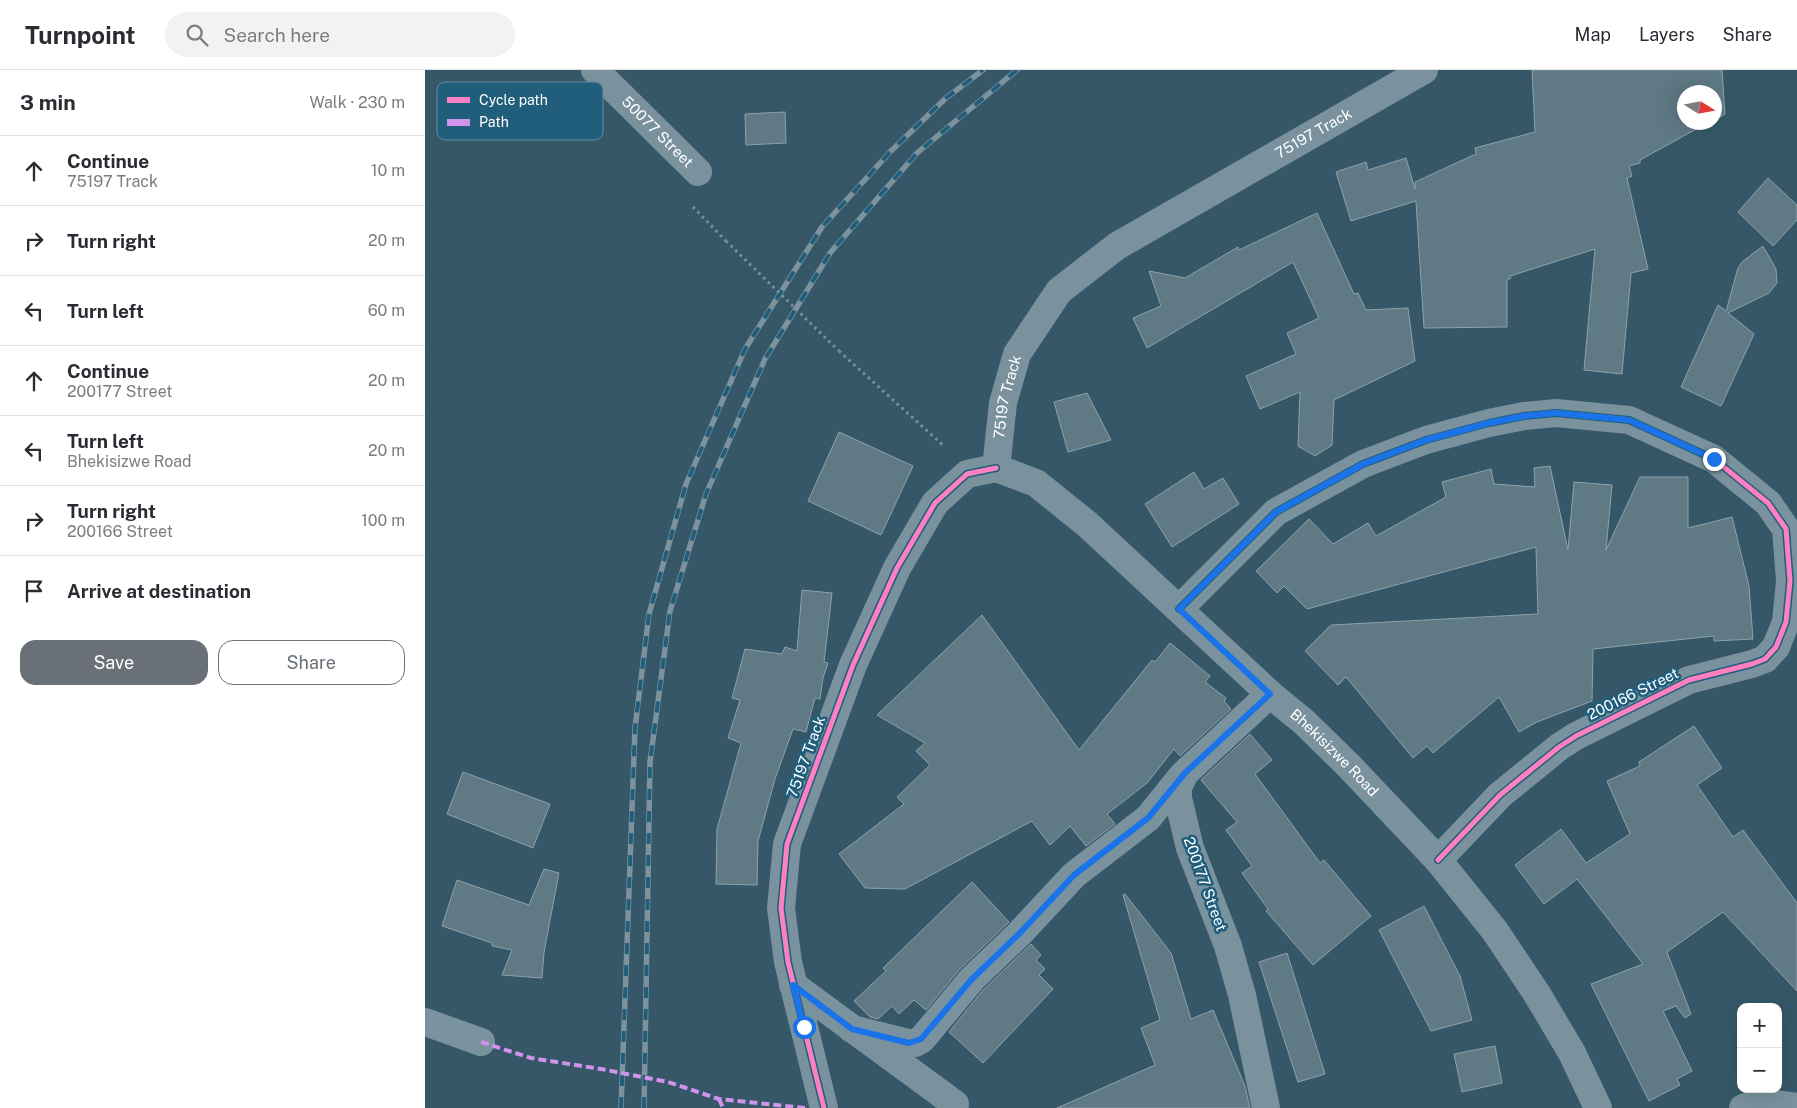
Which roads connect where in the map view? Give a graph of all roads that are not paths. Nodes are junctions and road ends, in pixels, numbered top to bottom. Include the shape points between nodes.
1 (595, 70) edge
2 (1424, 70) edge
3 (698, 172) dead end
4 (985, 470) junction
5 (1179, 609) junction
6 (1270, 694) junction
7 (1185, 773) junction
8 (1438, 860) junction
9 (793, 985) junction
10 (425, 1022) edge
11 (852, 1029) junction
12 (481, 1042) dead end
13 (955, 1104) dead end
14 (1797, 1107) edge
15 (824, 1108) edge
16 (1266, 1108) edge
17 (1598, 1108) edge
18 (1743, 1108) edge

1 - 3 street, 50077 Street
2 - 4 street, 75197 Track via 1117,246 1059,291 1017,354
4 - 5 street, Bhekisizwe Road via 1035,483 1087,524
4 - 9 street, 75197 Track via 967,474 935,503 897,568 853,665 787,844 781,908
5 - 6 street, Bhekisizwe Road
5 - 8 street, 200166 Street via 1276,512 1363,464 1426,440 1524,416 1556,413 1629,420 1714,459 1768,503 1786,529 1791,581 1786,622 1776,647 1765,659 1689,680 1576,736 1500,795
6 - 7 street
6 - 8 street, Bhekisizwe Road via 1349,766
7 - 11 street via 1148,818 1074,875 972,979 921,1039 909,1043
7 - 16 street, 200177 Street via 1178,787 1178,798 1190,848 1228,946
8 - 17 street, Bhekisizwe Road via 1495,931 1537,994 1572,1053
9 - 11 street
9 - 15 street, 75197 Track
10 - 12 street
11 - 13 street
14 - 18 street via 1760,1102

